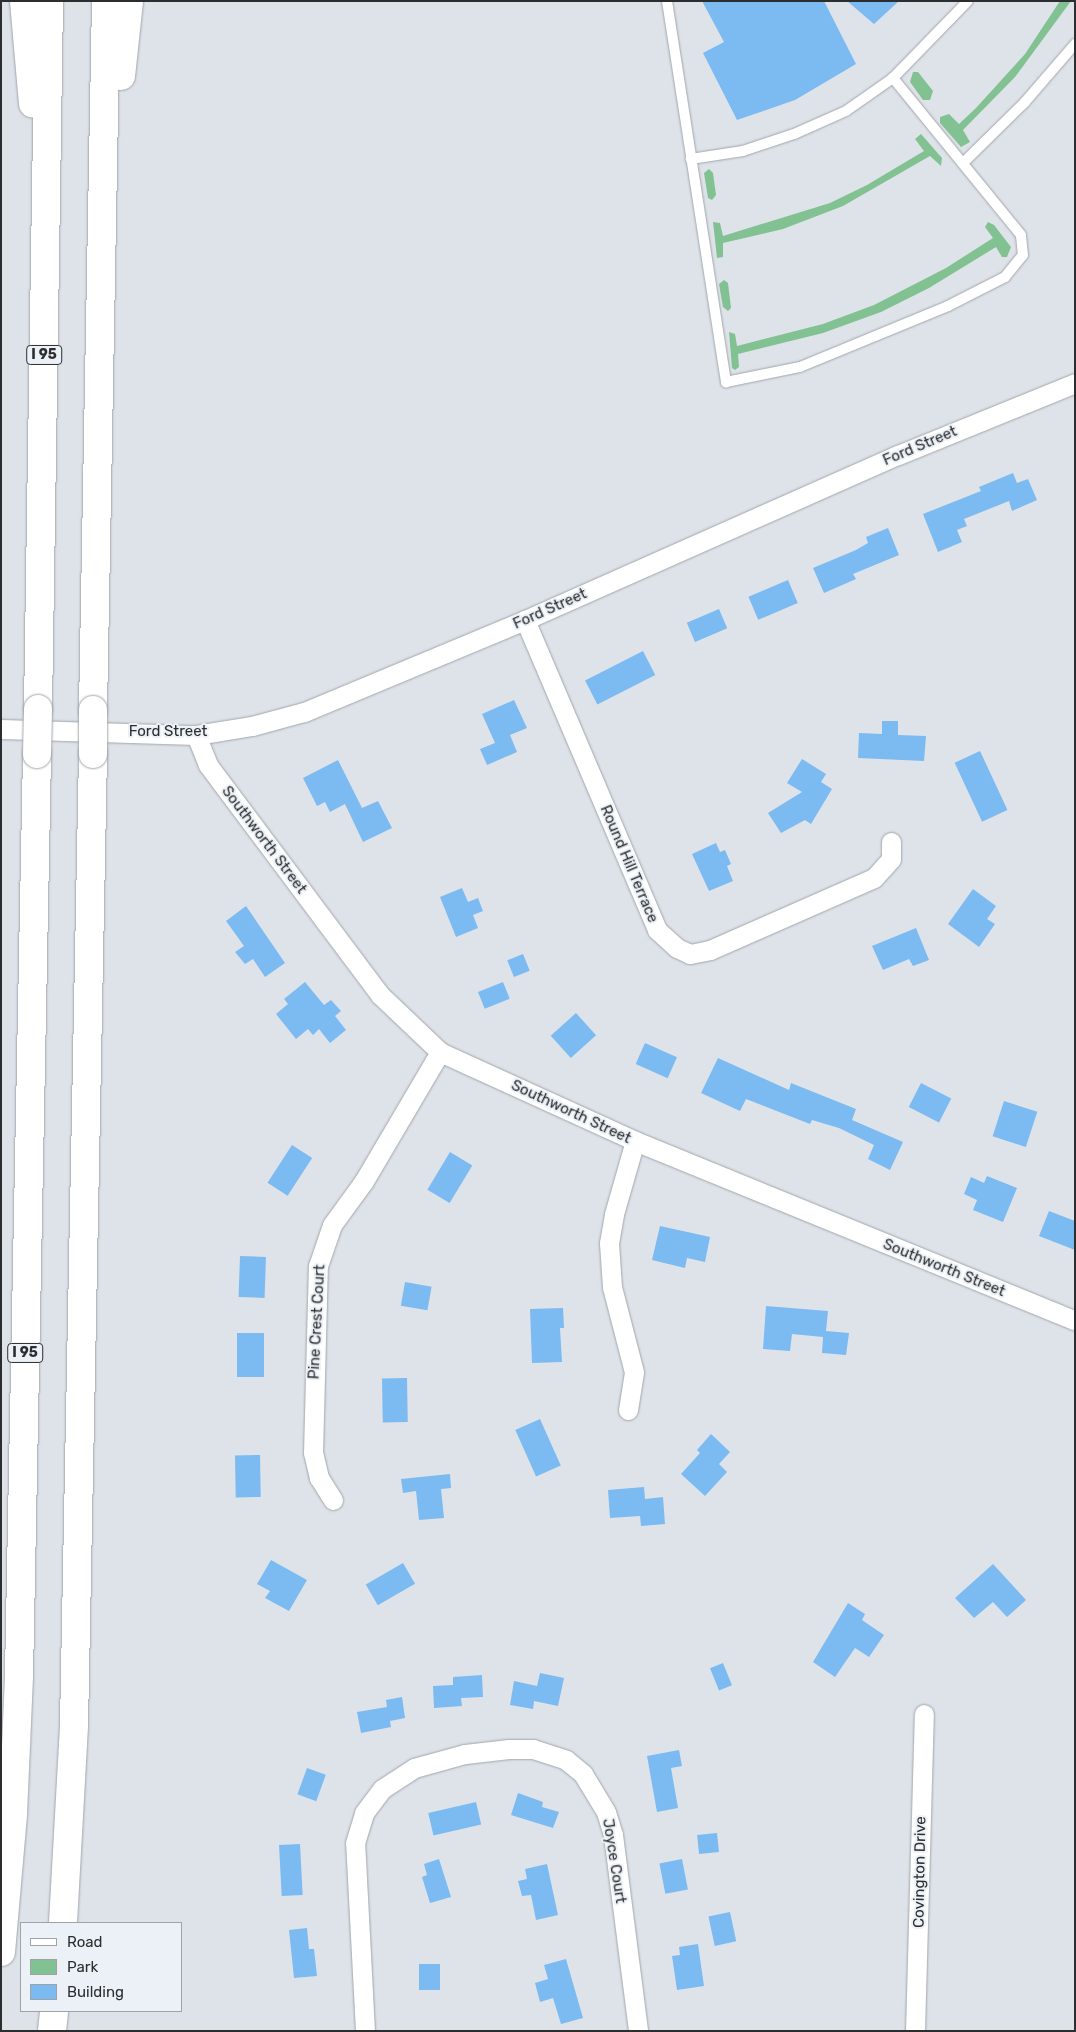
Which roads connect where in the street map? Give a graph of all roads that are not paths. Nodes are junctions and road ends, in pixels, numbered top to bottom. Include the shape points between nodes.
1 (24, 1) edge
2 (49, 1) edge
3 (106, 1) edge
4 (129, 1) edge
5 (667, 1) edge
6 (968, 1) edge
7 (1075, 44) edge
8 (893, 78) junction
9 (692, 159) junction
10 (964, 162) junction
11 (102, 242) junction
12 (46, 259) junction
13 (1075, 384) edge
14 (526, 620) junction
15 (1, 729) edge
16 (196, 735) junction
17 (891, 842) dead end
18 (440, 1052) junction
19 (635, 1141) junction
20 (1075, 1322) edge
21 (628, 1410) dead end
22 (333, 1500) dead end
23 (924, 1714) dead end
24 (63, 1922) edge
25 (1, 1952) edge
26 (54, 2012) edge
27 (52, 2031) edge
28 (365, 2031) edge
29 (638, 2031) edge
30 (915, 2031) edge

1 - 12 highway
2 - 12 highway, I 95
3 - 11 highway
4 - 11 highway
5 - 9 lane
6 - 8 lane
7 - 10 lane via 1025,102
8 - 9 lane via 846,111 794,134 743,151
8 - 10 lane
9 - 10 lane via 726,382 800,367 948,306 1005,277 1016,267 1025,249 1021,235
11 - 24 highway, bridge via 74,1725
12 - 25 highway, I 95, bridge via 18,1685 13,1814
13 - 14 street, Ford Street via 898,455
14 - 16 street, Ford Street via 304,712 252,726
14 - 17 street, Round Hill Terrace via 657,930 677,948 690,954 710,950 874,878 891,860
15 - 16 street, Ford Street
16 - 18 street, Southworth Street via 208,765 380,995
18 - 19 street, Southworth Street
18 - 22 street, Pine Crest Court via 364,1181 332,1224 318,1266 313,1453 319,1478
19 - 20 street, Southworth Street
19 - 21 street via 609,1243 612,1287 634,1372
23 - 30 street, Covington Drive
26 - 27 highway
28 - 29 street, Joyce Court via 355,1851 358,1827 364,1813 382,1789 414,1768 465,1754 509,1748 533,1749 566,1760 583,1774 606,1812 612,1834

